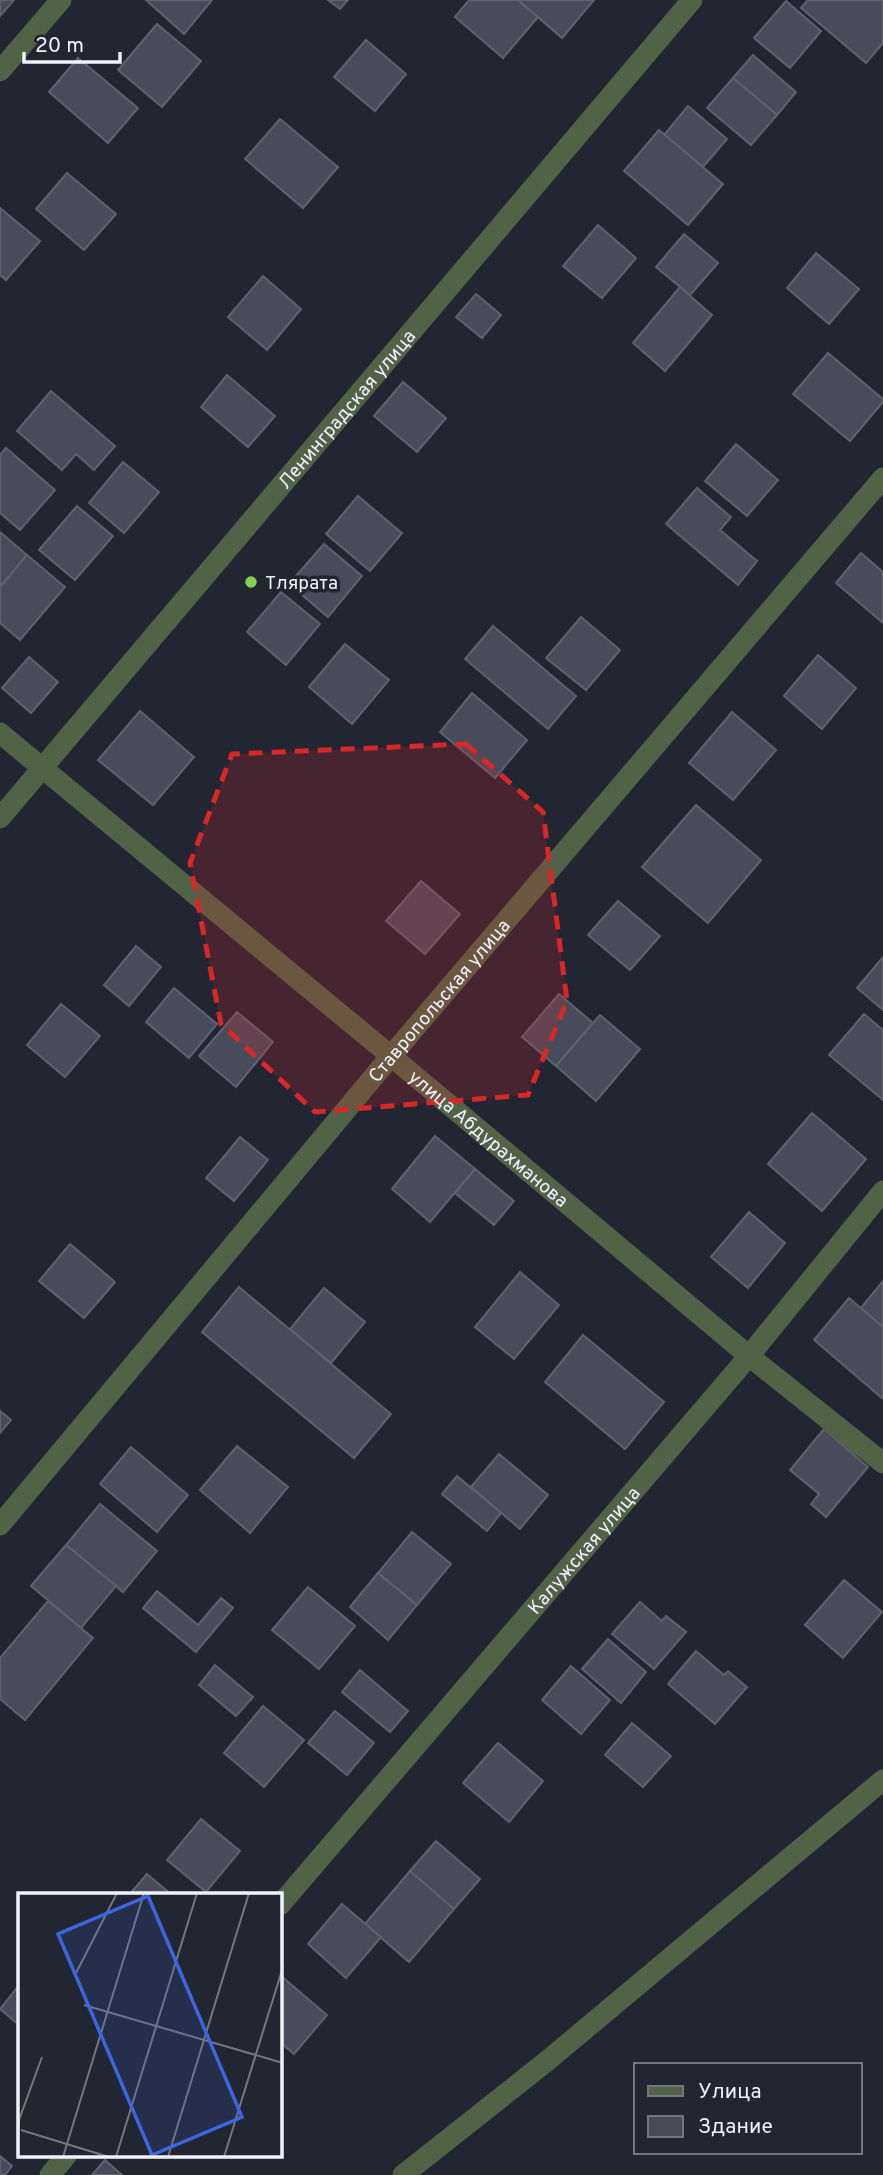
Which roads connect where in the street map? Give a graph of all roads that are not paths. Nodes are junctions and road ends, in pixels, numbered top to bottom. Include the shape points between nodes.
1 (61, 0) edge
2 (692, 0) edge
3 (0, 71) edge
4 (883, 478) edge
5 (0, 733) edge
6 (42, 768) junction
7 (0, 818) edge
8 (391, 1056) junction
9 (883, 1191) edge
10 (749, 1356) junction
11 (883, 1463) edge
12 (0, 1525) edge
13 (883, 1780) edge
14 (282, 1903) edge
15 (64, 2158) edge
16 (50, 2175) edge
17 (404, 2175) edge

1 - 3 street
2 - 6 street, Ленинградская улица
4 - 8 street, Ставропольская улица
5 - 6 street, улица Абдурахманова
6 - 7 street, Ленинградская улица
6 - 8 street, улица Абдурахманова
8 - 10 street, улица Абдурахманова
8 - 12 street, Ставропольская улица
9 - 10 street, Калужская улица
10 - 11 street, улица Абдурахманова
10 - 14 street, Калужская улица
13 - 17 street
15 - 16 street

